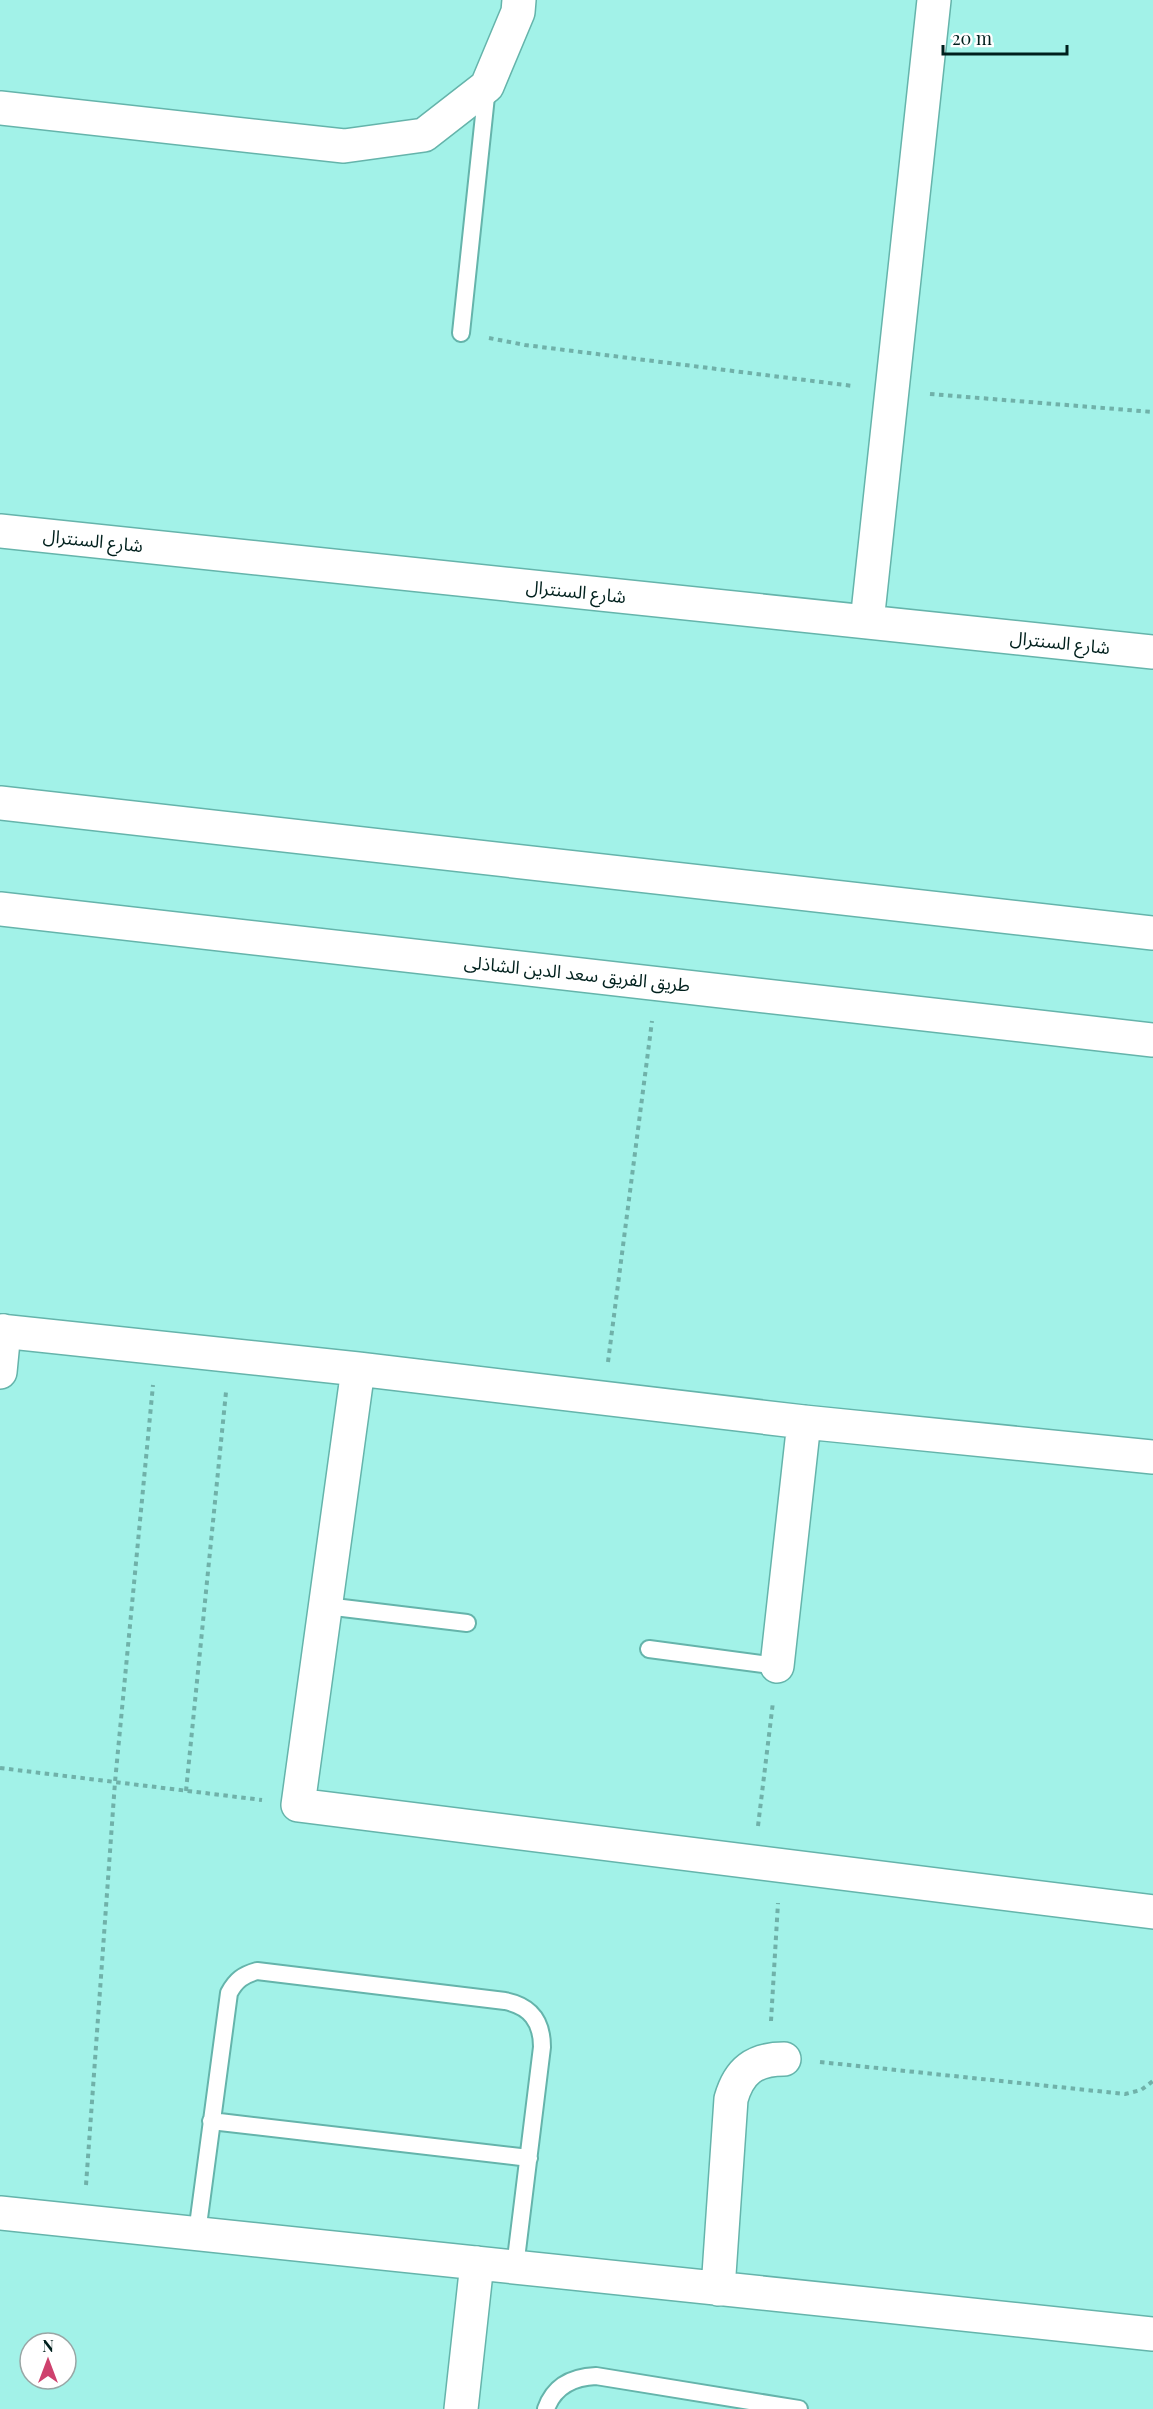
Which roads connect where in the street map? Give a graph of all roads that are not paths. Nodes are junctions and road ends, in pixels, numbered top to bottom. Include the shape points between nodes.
1 (519, 0) edge
2 (934, 0) edge
3 (488, 86) junction
4 (0, 108) edge
5 (461, 333) road end
6 (0, 531) edge
7 (867, 622) junction
8 (1153, 652) edge
9 (0, 803) edge
10 (0, 909) edge
11 (1153, 933) edge
12 (1153, 1040) edge
13 (2, 1331) edge
14 (358, 1369) junction
15 (0, 1372) edge
16 (804, 1422) junction
17 (1153, 1457) edge
18 (326, 1606) junction
19 (467, 1623) dead end
20 (649, 1650) dead end
21 (777, 1666) joint
22 (1153, 1912) edge
23 (776, 2059) road end
24 (212, 2121) junction
25 (529, 2158) junction
26 (0, 2213) edge
27 (196, 2233) junction
28 (477, 2263) junction
29 (515, 2267) junction
30 (718, 2289) junction
31 (1153, 2334) edge
32 (461, 2409) edge
33 (546, 2409) edge
34 (799, 2409) edge

1 - 3 street via 518,12
2 - 7 street
3 - 4 street via 424,135 344,146
3 - 5 lane
6 - 7 street, شارع السنترال
7 - 8 street, شارع السنترال
9 - 11 street
10 - 12 street, طريق الفريق سعد الدين الشاذلى
13 - 14 street
13 - 15 street
14 - 16 street
14 - 18 street
16 - 17 street
16 - 21 street
18 - 19 lane
18 - 22 street via 298,1805
20 - 21 lane
23 - 30 street via 755,2064 743,2073 731,2099
24 - 25 lane
24 - 25 lane via 229,1993 235,1982 257,1971 505,2001 529,2010 538,2021 542,2047
24 - 27 lane
25 - 29 lane
26 - 27 street
27 - 28 street
28 - 29 street
28 - 32 street
29 - 30 street
30 - 31 street
33 - 34 lane via 557,2389 569,2381 596,2376

